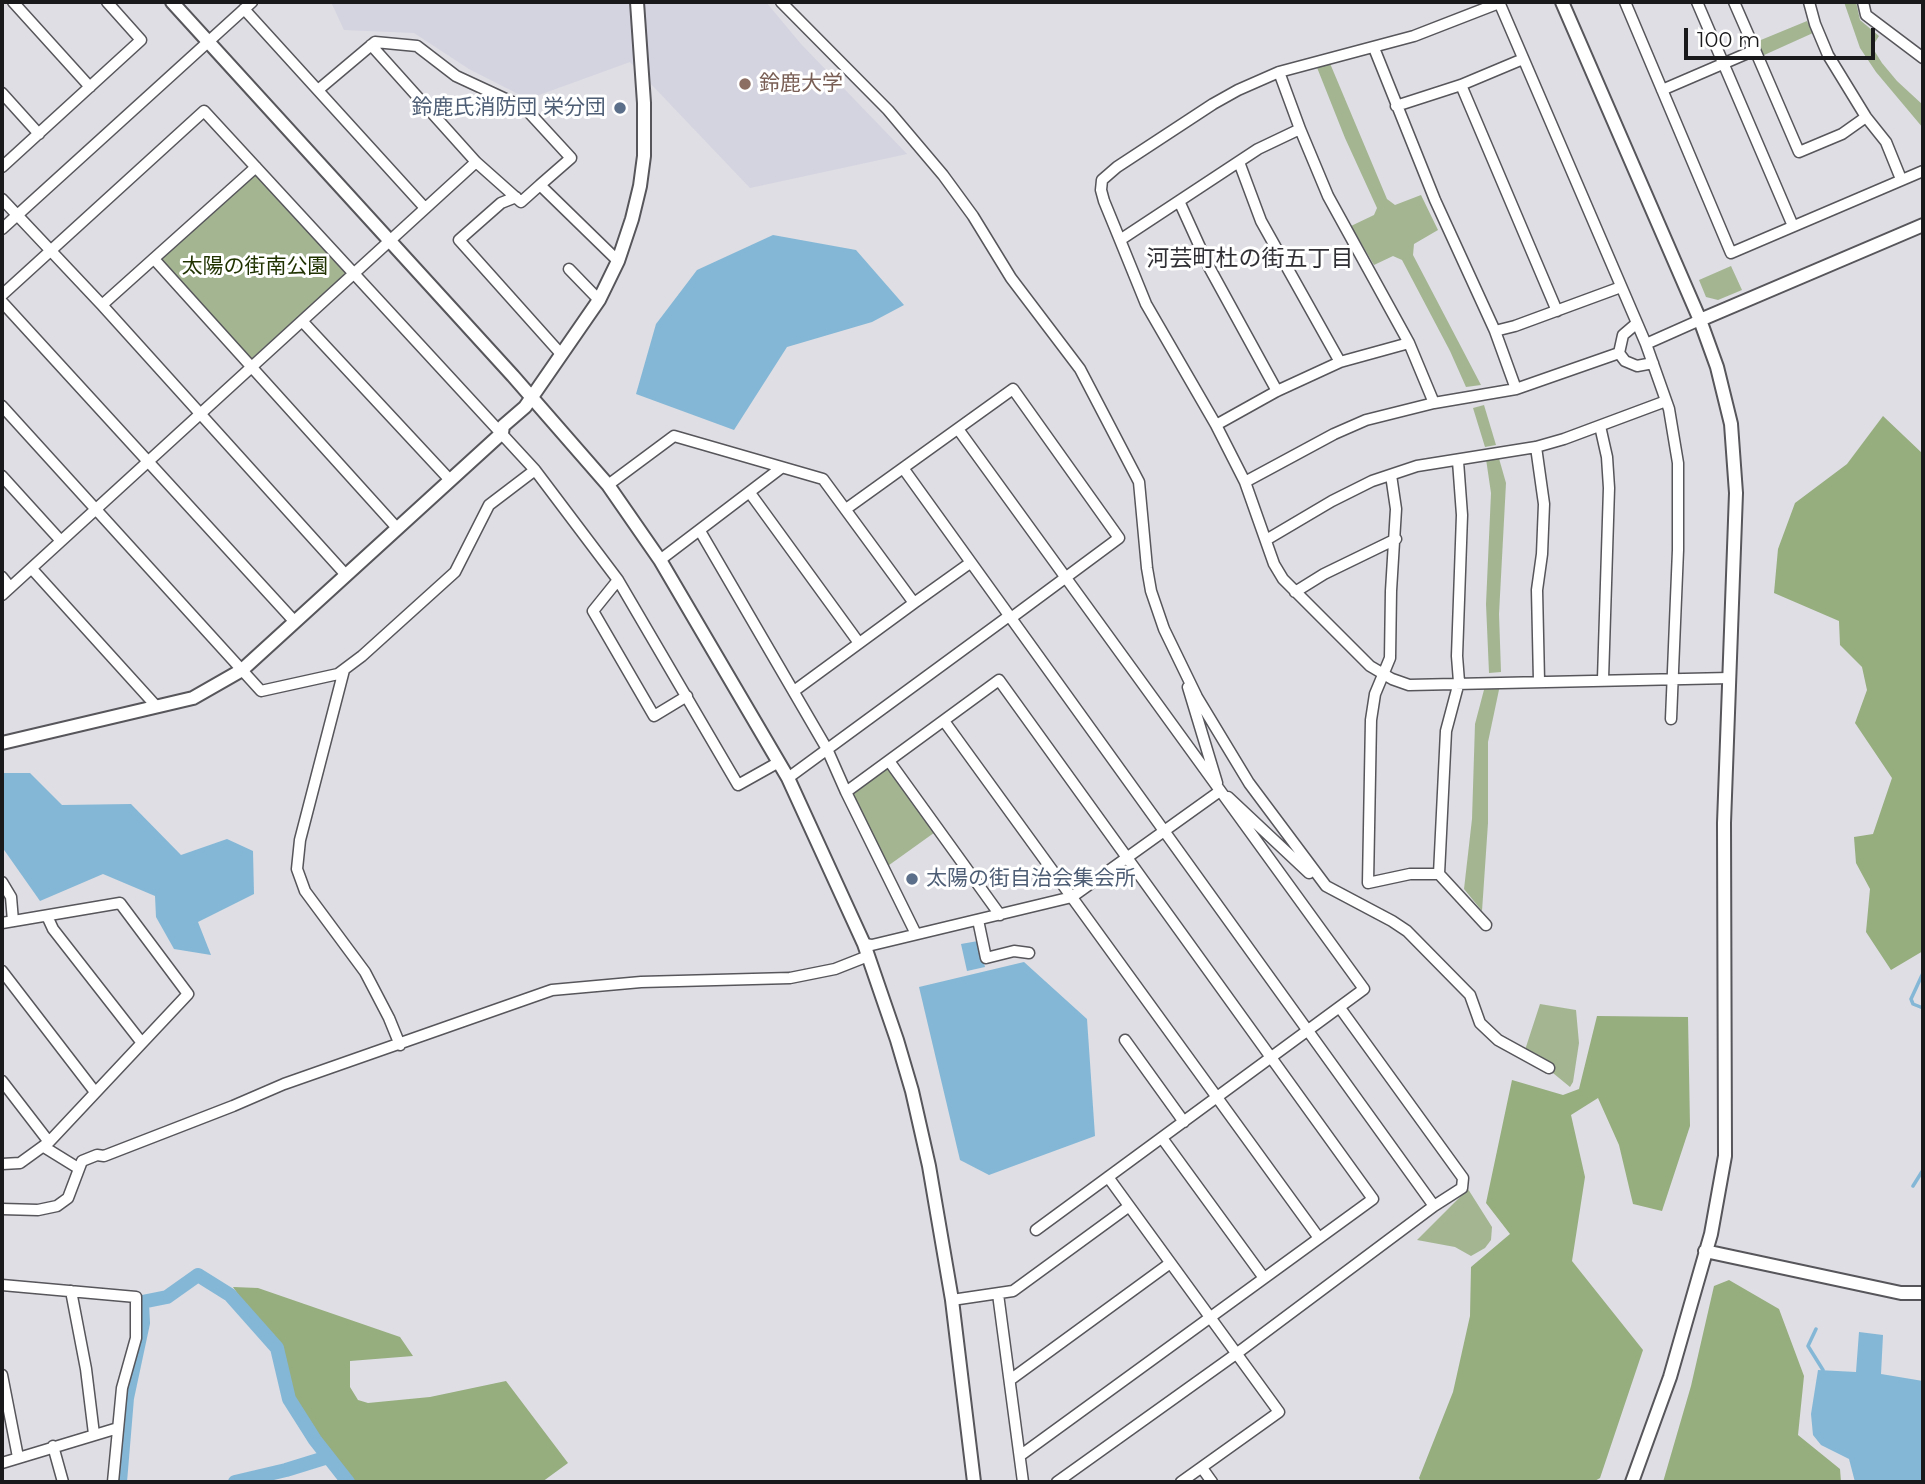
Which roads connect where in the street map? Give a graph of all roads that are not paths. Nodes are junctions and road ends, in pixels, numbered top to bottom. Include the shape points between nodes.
1 (13, 2) edge
2 (107, 2) edge
3 (172, 2) edge
4 (637, 2) edge
5 (781, 2) edge
6 (1499, 2) edge
7 (1562, 2) edge
8 (1625, 2) edge
9 (1696, 2) edge
10 (1734, 2) edge
11 (1809, 2) edge
12 (1863, 2) edge
13 (248, 5) edge
14 (207, 41) junction
15 (371, 45) junction
16 (1374, 48) junction
17 (1755, 50) junction
18 (1923, 58) edge
19 (1523, 59) junction
20 (1723, 64) junction
21 (1279, 72) junction
22 (1461, 85) junction
23 (90, 86) junction
24 (318, 90) junction
25 (1662, 90) junction
26 (2, 93) edge
27 (1396, 106) junction
28 (1866, 117) junction
29 (1300, 129) junction
30 (39, 134) junction
31 (476, 162) junction
32 (1239, 162) junction
33 (2, 167) edge
34 (256, 167) junction
35 (1923, 171) edge
36 (1901, 179) junction
37 (540, 185) junction
38 (516, 197) junction
39 (2, 199) edge
40 (1179, 201) junction
41 (425, 208) junction
42 (17, 215) junction
43 (1923, 225) edge
44 (1793, 226) junction
45 (2, 229) edge
46 (390, 240) junction
47 (1119, 240) junction
48 (51, 251) junction
49 (153, 259) junction
50 (618, 261) junction
51 (569, 269) dead end
52 (355, 273) junction
53 (1621, 287) junction
54 (2, 295) edge
55 (599, 300) junction
56 (2, 302) edge
57 (102, 305) junction
58 (1557, 311) junction
59 (1700, 320) junction
60 (302, 321) junction
61 (1637, 323) junction
62 (1495, 331) junction
63 (1409, 343) junction
64 (1646, 344) junction
65 (1619, 353) junction
66 (561, 354) junction
67 (1340, 362) junction
68 (1653, 363) junction
69 (252, 368) junction
70 (1516, 389) junction
71 (1277, 391) junction
72 (531, 396) junction
73 (1666, 401) junction
74 (1434, 403) junction
75 (2, 406) edge
76 (200, 414) junction
77 (1216, 425) junction
78 (1600, 426) junction
79 (958, 429) junction
80 (502, 433) junction
81 (1536, 447) junction
82 (1458, 461) junction
83 (148, 462) junction
84 (781, 468) junction
85 (903, 468) junction
86 (535, 470) junction
87 (1391, 475) junction
88 (2, 476) edge
89 (450, 480) junction
90 (1245, 482) junction
91 (608, 485) junction
92 (750, 493) junction
93 (845, 509) junction
94 (95, 510) junction
95 (397, 528) junction
96 (700, 530) junction
97 (1396, 539) junction
98 (1266, 540) junction
99 (61, 541) junction
100 (660, 560) junction
101 (970, 563) junction
102 (32, 569) junction
103 (346, 575) junction
104 (2, 578) edge
105 (1066, 579) junction
106 (618, 580) junction
107 (10, 587) junction
108 (1295, 592) junction
109 (2, 595) edge
110 (914, 603) junction
111 (1010, 617) junction
112 (295, 622) junction
113 (859, 643) junction
114 (242, 670) junction
115 (344, 670) junction
116 (1184, 672) junction
117 (1384, 675) junction
118 (1673, 678) junction
119 (1730, 678) junction
120 (1602, 679) junction
121 (1539, 681) junction
122 (1459, 682) junction
123 (794, 691) junction
124 (687, 696) junction
125 (158, 707) junction
126 (1671, 719) dead end
127 (944, 721) junction
128 (2, 743) edge
129 (827, 749) junction
130 (889, 761) junction
131 (779, 762) junction
132 (788, 778) junction
133 (1220, 791) junction
134 (846, 792) junction
135 (1165, 831) junction
136 (1128, 857) junction
137 (1439, 874) junction
138 (2, 882) edge
139 (1326, 886) junction
140 (1072, 897) junction
141 (1000, 915) junction
142 (47, 916) junction
143 (978, 920) junction
144 (13, 921) junction
145 (2, 923) edge
146 (1486, 925) dead end
147 (916, 934) junction
148 (866, 950) junction
149 (1028, 953) dead end
150 (2, 971) edge
151 (1340, 1007) junction
152 (1307, 1031) junction
153 (1125, 1040) dead end
154 (142, 1043) junction
155 (400, 1045) junction
156 (1271, 1058) junction
157 (1549, 1068) dead end
158 (2, 1081) edge
159 (95, 1092) junction
160 (1217, 1097) junction
161 (1184, 1122) junction
162 (1162, 1138) junction
163 (46, 1145) junction
164 (2, 1164) edge
165 (78, 1168) junction
166 (1108, 1177) junction
167 (1128, 1206) junction
168 (1434, 1206) junction
169 (2, 1209) edge
170 (1036, 1230) dead end
171 (1319, 1238) junction
172 (1705, 1251) junction
173 (1169, 1264) junction
174 (1264, 1278) junction
175 (2, 1285) edge
176 (71, 1292) junction
177 (1923, 1293) edge
178 (999, 1294) junction
179 (952, 1300) junction
180 (1210, 1318) junction
181 (1236, 1354) junction
182 (2, 1375) edge
183 (1010, 1380) junction
184 (4, 1398) edge
185 (118, 1428) junction
186 (94, 1434) junction
187 (53, 1446) junction
188 (1021, 1455) junction
189 (18, 1457) junction
190 (2, 1463) edge
191 (1202, 1468) junction
192 (63, 1482) edge
193 (113, 1482) edge
194 (974, 1482) edge
195 (1024, 1482) edge
196 (1057, 1482) edge
197 (1181, 1482) edge
198 (1212, 1482) edge
199 (1632, 1482) edge

1 - 23 street
2 - 23 street via 141,40
3 - 14 street
4 - 50 street via 644,156 638,197
5 - 116 street via 888,110 943,176 1011,278 1080,369 1139,482 1151,591
6 - 16 street
6 - 19 street
7 - 59 street
8 - 25 street
9 - 20 street
10 - 17 street
11 - 28 street via 1828,55
12 - 18 street via 1866,15
13 - 14 street
13 - 24 street
14 - 42 street
14 - 46 street
15 - 24 street
15 - 31 street
15 - 37 street via 417,46 456,76 525,108 571,158
16 - 21 street
16 - 27 street
17 - 20 street
17 - 28 street via 1799,152 1842,134
19 - 22 street
19 - 53 street
20 - 25 street
20 - 44 street
21 - 29 street
21 - 47 street via 1213,104 1105,175 1101,190
22 - 27 street
22 - 58 street
23 - 30 street
24 - 41 street
25 - 44 street via 1731,253
26 - 30 street
27 - 62 street
28 - 36 street via 1886,142
29 - 32 street
29 - 63 street via 1328,196
30 - 33 street
31 - 38 street
31 - 41 street
32 - 40 street
32 - 67 street via 1261,221
34 - 48 street via 204,111
34 - 49 street
34 - 52 street
35 - 36 street
36 - 44 street
37 - 38 street via 521,202
37 - 50 street
38 - 66 street via 500,203 459,240
39 - 42 street
40 - 47 street
40 - 71 street via 1209,267
41 - 46 street
42 - 45 street
42 - 48 street
43 - 59 street
46 - 52 street
46 - 72 street
47 - 77 street via 1146,304
48 - 54 street
48 - 57 street
49 - 57 street
49 - 69 street
50 - 55 street
51 - 55 street
52 - 60 street
52 - 80 street
53 - 58 street
53 - 61 street
55 - 66 street
56 - 83 street
57 - 76 street
58 - 62 street
59 - 64 street
59 - 119 street via 1724,392 1734,454
60 - 69 street
60 - 89 street
61 - 64 street
61 - 65 street via 1623,335
62 - 70 street
63 - 67 street
63 - 74 street
64 - 68 street
65 - 68 street via 1631,365
65 - 70 street
66 - 72 street
67 - 71 street
68 - 73 street
69 - 76 street
69 - 95 street
70 - 74 street
71 - 77 street
72 - 80 street via 503,426
72 - 91 street
73 - 78 street
73 - 118 street via 1678,463
74 - 90 street via 1353,425
75 - 94 street
76 - 83 street
76 - 103 street
77 - 90 street
78 - 81 street
78 - 120 street via 1609,488
79 - 85 street
79 - 105 street
79 - 105 street via 1013,389 1119,538
80 - 86 street
80 - 89 street
81 - 82 street
81 - 121 street via 1544,504 1537,590
82 - 87 street
82 - 122 street via 1462,515
83 - 94 street
83 - 112 street
84 - 91 street via 674,436
84 - 92 street
84 - 93 street via 823,479
85 - 93 street
85 - 101 street
86 - 106 street
86 - 115 street via 489,505 455,572
87 - 97 street
87 - 98 street via 1332,501
88 - 99 street
89 - 95 street
90 - 98 street
91 - 100 street
92 - 96 street
92 - 113 street
93 - 110 street
94 - 99 street
94 - 114 street
95 - 103 street
96 - 100 street
96 - 123 street
97 - 108 street
97 - 117 street via 1390,658
98 - 108 street via 1274,564
99 - 102 street
100 - 131 street
101 - 110 street
101 - 111 street
102 - 107 street
102 - 125 street
103 - 112 street
104 - 107 street
105 - 111 street
105 - 133 street
106 - 124 street
106 - 124 street via 593,611 654,716
107 - 109 street
108 - 117 street via 1370,667
110 - 113 street
111 - 129 street
111 - 135 street
112 - 114 street
113 - 123 street
114 - 115 street via 261,691
114 - 125 street via 192,698
115 - 155 street via 303,827 297,869 305,891 365,972
116 - 133 street
116 - 139 street via 1249,783
117 - 122 street via 1409,685
117 - 137 street via 1371,720 1368,883 1410,874
118 - 119 street
118 - 120 street
118 - 126 street
119 - 172 street via 1724,823 1725,1156
120 - 121 street
121 - 122 street
122 - 137 street via 1446,731
123 - 129 street
124 - 131 street via 738,785
125 - 128 street
127 - 130 street
127 - 136 street via 999,680
127 - 140 street
129 - 132 street
129 - 134 street
130 - 134 street
130 - 141 street
131 - 132 street
132 - 148 street
133 - 135 street
133 - 139 street
133 - 151 street via 1364,989
134 - 147 street
135 - 136 street
135 - 152 street
136 - 140 street
136 - 156 street
137 - 146 street
138 - 144 street via 11,897
139 - 157 street via 1407,931 1470,995 1480,1023 1498,1040
140 - 141 street
140 - 160 street
141 - 143 street
142 - 144 street
142 - 154 street
142 - 154 street via 120,903 188,994
143 - 147 street
143 - 149 street via 986,958 1014,951
144 - 145 street
147 - 148 street
148 - 155 street via 835,969 790,978 552,990
148 - 179 street via 921,1126
150 - 159 street
151 - 152 street
151 - 168 street via 1463,1178 1462,1188
152 - 156 street
152 - 168 street
153 - 161 street
154 - 159 street
155 - 165 street via 97,1155 82,1161
156 - 160 street
156 - 171 street via 1373,1199
158 - 163 street
159 - 163 street
160 - 161 street
160 - 171 street
161 - 162 street
162 - 166 street
162 - 174 street
163 - 164 street via 20,1163
163 - 165 street
165 - 169 street via 68,1198 57,1206
166 - 167 street
166 - 170 street
167 - 173 street
167 - 178 street via 1013,1290
168 - 181 street
171 - 174 street
172 - 177 street via 1900,1293
172 - 199 street via 1670,1377
173 - 180 street
173 - 183 street
174 - 180 street
175 - 176 street
176 - 185 street via 136,1297 136,1338 122,1388
176 - 186 street
178 - 179 street
178 - 183 street
179 - 194 street
180 - 181 street
180 - 188 street
181 - 191 street via 1279,1412
181 - 196 street
182 - 184 street
183 - 188 street
184 - 189 street
185 - 186 street
185 - 193 street
186 - 187 street
187 - 189 street
187 - 192 street
188 - 195 street
189 - 190 street
191 - 197 street
191 - 198 street

